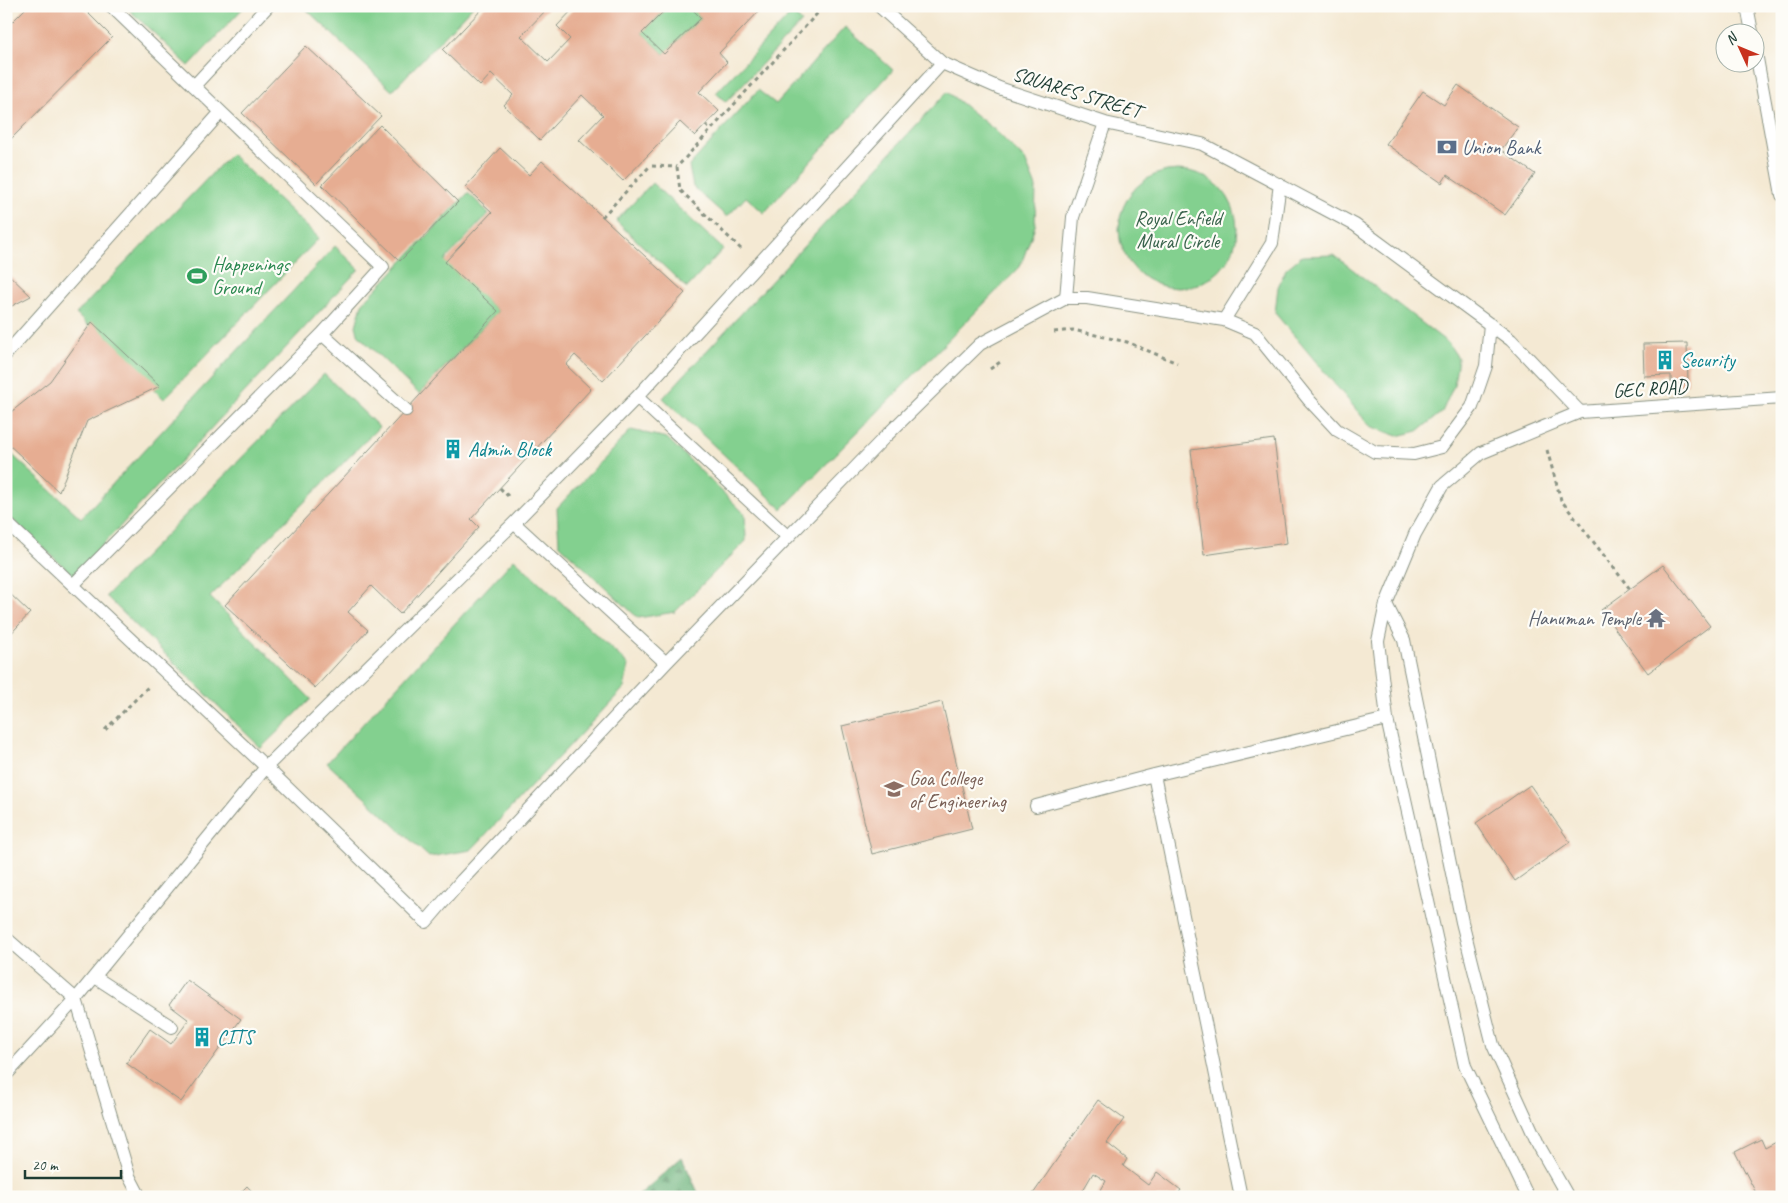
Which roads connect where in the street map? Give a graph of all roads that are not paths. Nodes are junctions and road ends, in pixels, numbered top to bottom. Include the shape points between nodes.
1 (111, 6) edge
2 (268, 6) edge
3 (879, 6) edge
4 (1747, 6) edge
5 (1750, 22) edge
6 (942, 63) junction
7 (1759, 72) edge
8 (194, 86) junction
9 (222, 112) junction
10 (1106, 123) junction
11 (1280, 184) junction
12 (1782, 195) edge
13 (1066, 298) junction
14 (1224, 320) junction
15 (1490, 324) junction
16 (322, 334) junction
17 (6, 354) edge
18 (637, 397) junction
19 (1782, 398) edge
20 (406, 410) dead end
21 (1580, 412) junction
22 (6, 522) edge
23 (514, 523) junction
24 (788, 537) junction
25 (73, 585) junction
26 (1386, 604) junction
27 (666, 663) junction
28 (1387, 719) junction
29 (266, 767) junction
30 (1154, 775) junction
31 (1036, 806) dead end
32 (6, 938) edge
33 (95, 977) junction
34 (76, 1000) junction
35 (172, 1027) dead end
36 (6, 1075) edge
37 (1526, 1193) edge
38 (140, 1197) edge
39 (1241, 1197) edge
40 (1512, 1197) edge
41 (1568, 1197) edge

1 - 8 lane
2 - 8 lane
3 - 6 lane, SQUARES STREET
4 - 5 lane
6 - 10 lane, SQUARES STREET via 999,88
6 - 18 lane
7 - 12 lane
8 - 9 lane
9 - 16 lane via 383,268
9 - 17 lane
10 - 11 lane, SQUARES STREET via 1202,144
10 - 13 lane via 1073,217
11 - 14 lane via 1272,243
11 - 15 lane, SQUARES STREET via 1355,225
13 - 14 lane via 1087,298
13 - 24 lane via 980,344
14 - 15 lane via 1255,334 1337,430 1375,452 1414,454 1442,446 1472,406 1486,366
15 - 21 lane, SQUARES STREET via 1511,340
16 - 20 lane
16 - 25 lane
18 - 23 lane
18 - 24 lane
19 - 21 lane, GEC ROAD
21 - 26 lane, GEC ROAD via 1481,453 1442,486 1415,534
22 - 25 lane
23 - 27 lane
23 - 29 lane
24 - 27 lane
25 - 29 lane
26 - 28 lane, GEC ROAD via 1378,641
26 - 41 lane via 1404,640 1462,922 1494,1045 1539,1146
27 - 29 lane via 426,922
28 - 30 lane
28 - 37 lane, GEC ROAD via 1465,1066
29 - 33 lane
30 - 31 lane
30 - 39 lane
32 - 34 lane
33 - 34 lane
33 - 35 lane
34 - 36 lane
34 - 38 lane via 129,1176
37 - 40 lane

